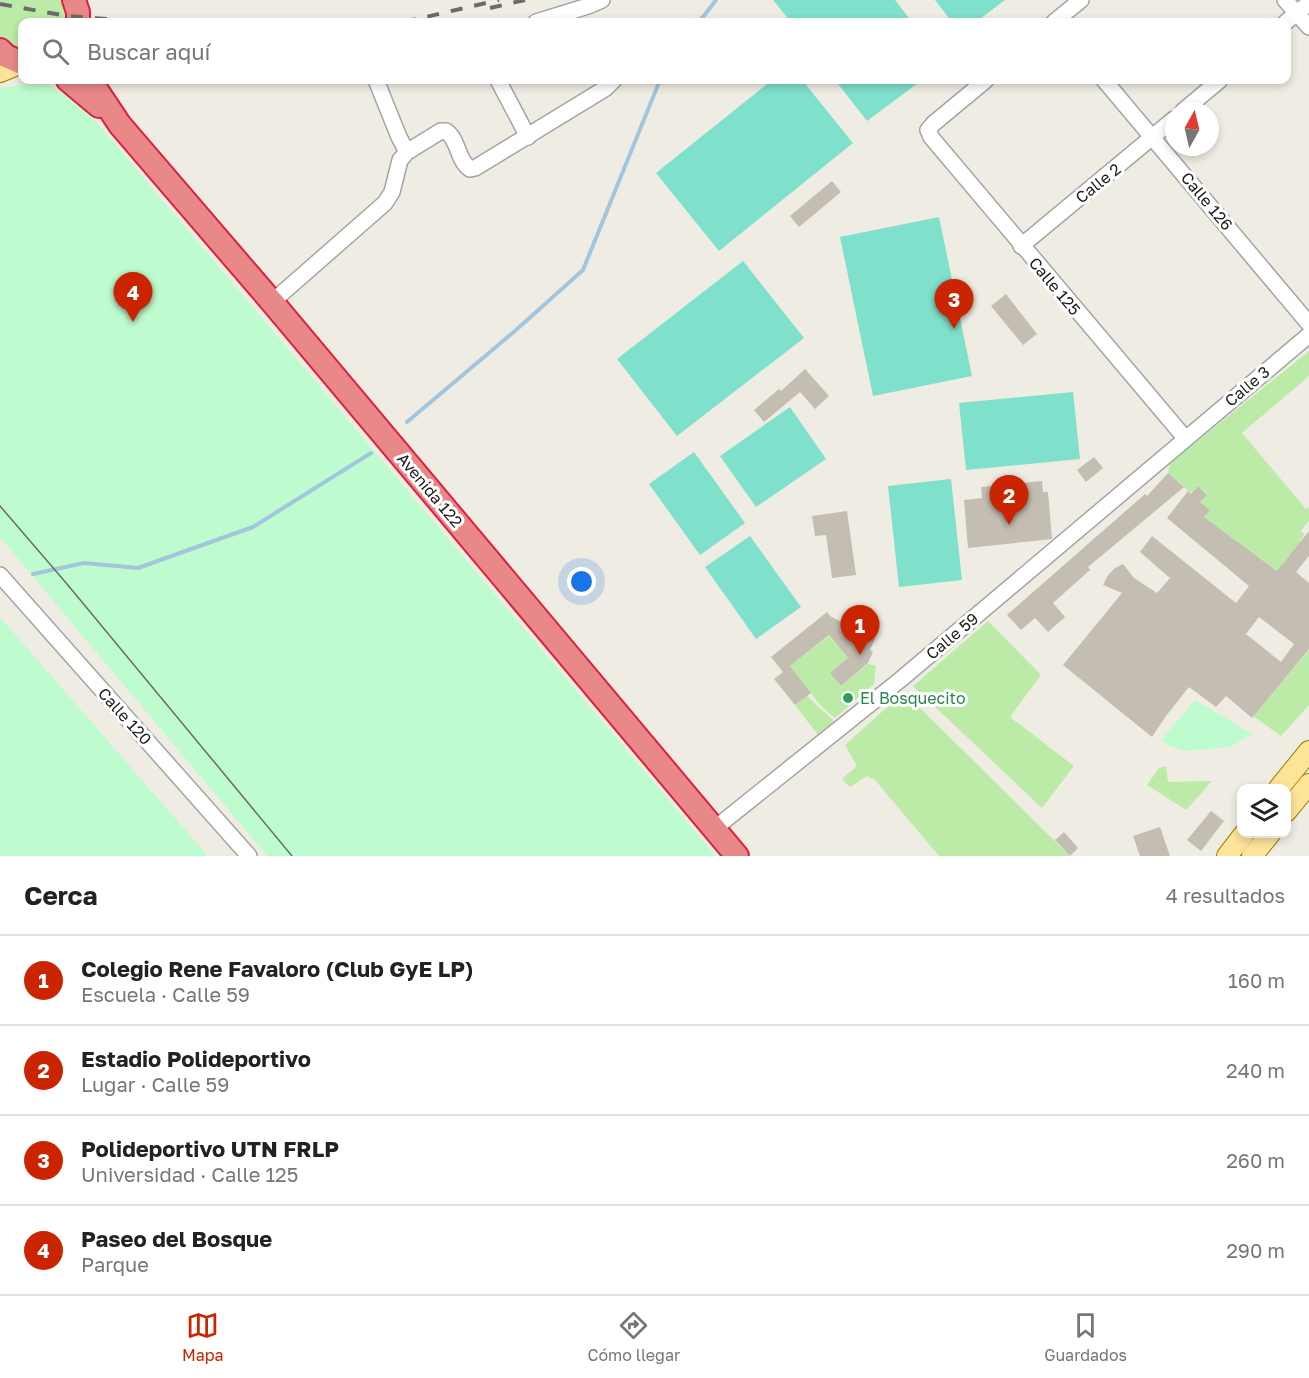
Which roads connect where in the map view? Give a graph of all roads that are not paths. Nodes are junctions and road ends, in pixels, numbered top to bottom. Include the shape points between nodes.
1 (75, 0) edge
2 (602, 0) edge
3 (1081, 0) edge
4 (1286, 0) edge
5 (1309, 3) edge
6 (78, 18) edge
7 (549, 18) edge
8 (1059, 18) edge
9 (1292, 18) edge
10 (1309, 27) edge
11 (0, 50) edge
12 (18, 61) edge
13 (18, 65) edge
14 (0, 72) edge
15 (73, 84) edge
16 (93, 84) edge
17 (378, 84) edge
18 (500, 84) edge
19 (610, 84) edge
20 (981, 84) edge
21 (1107, 84) edge
22 (1215, 84) edge
23 (1194, 102) edge
24 (120, 125) junction
25 (1165, 127) edge
26 (528, 137) junction
27 (1153, 137) junction
28 (407, 152) junction
29 (1021, 246) junction
30 (272, 302) junction
31 (1309, 324) edge
32 (1309, 334) edge
33 (1185, 438) junction
34 (0, 575) edge
35 (1309, 750) edge
36 (1283, 784) edge
37 (1308, 788) edge
38 (1291, 807) edge
39 (714, 829) junction
40 (1241, 838) edge
41 (1267, 838) edge
42 (249, 856) edge
43 (737, 856) edge
44 (1227, 856) edge
45 (1252, 856) edge

1 - 6 highway
2 - 7 street
3 - 8 street
4 - 9 street
5 - 9 street
9 - 10 street
11 - 12 highway
13 - 14 main road
15 - 24 highway, Avenida 122
16 - 24 highway, Avenida 122
17 - 28 street
18 - 26 street
19 - 26 street
20 - 29 street, Calle 125 via 928,130
21 - 27 street, Calle 126
22 - 23 street
24 - 30 highway, Avenida 122
25 - 27 street, Calle 2
26 - 28 street via 470,169 446,131
27 - 29 street, Calle 2
27 - 31 street, Calle 126
28 - 30 street via 400,160 385,203
29 - 33 street, Calle 125
30 - 39 highway, Avenida 122
32 - 33 street, Calle 3
33 - 39 street, Calle 59 via 900,680
34 - 42 street, Calle 120
35 - 36 main road
37 - 38 main road
39 - 43 highway, Avenida 122
40 - 44 main road
41 - 45 main road

